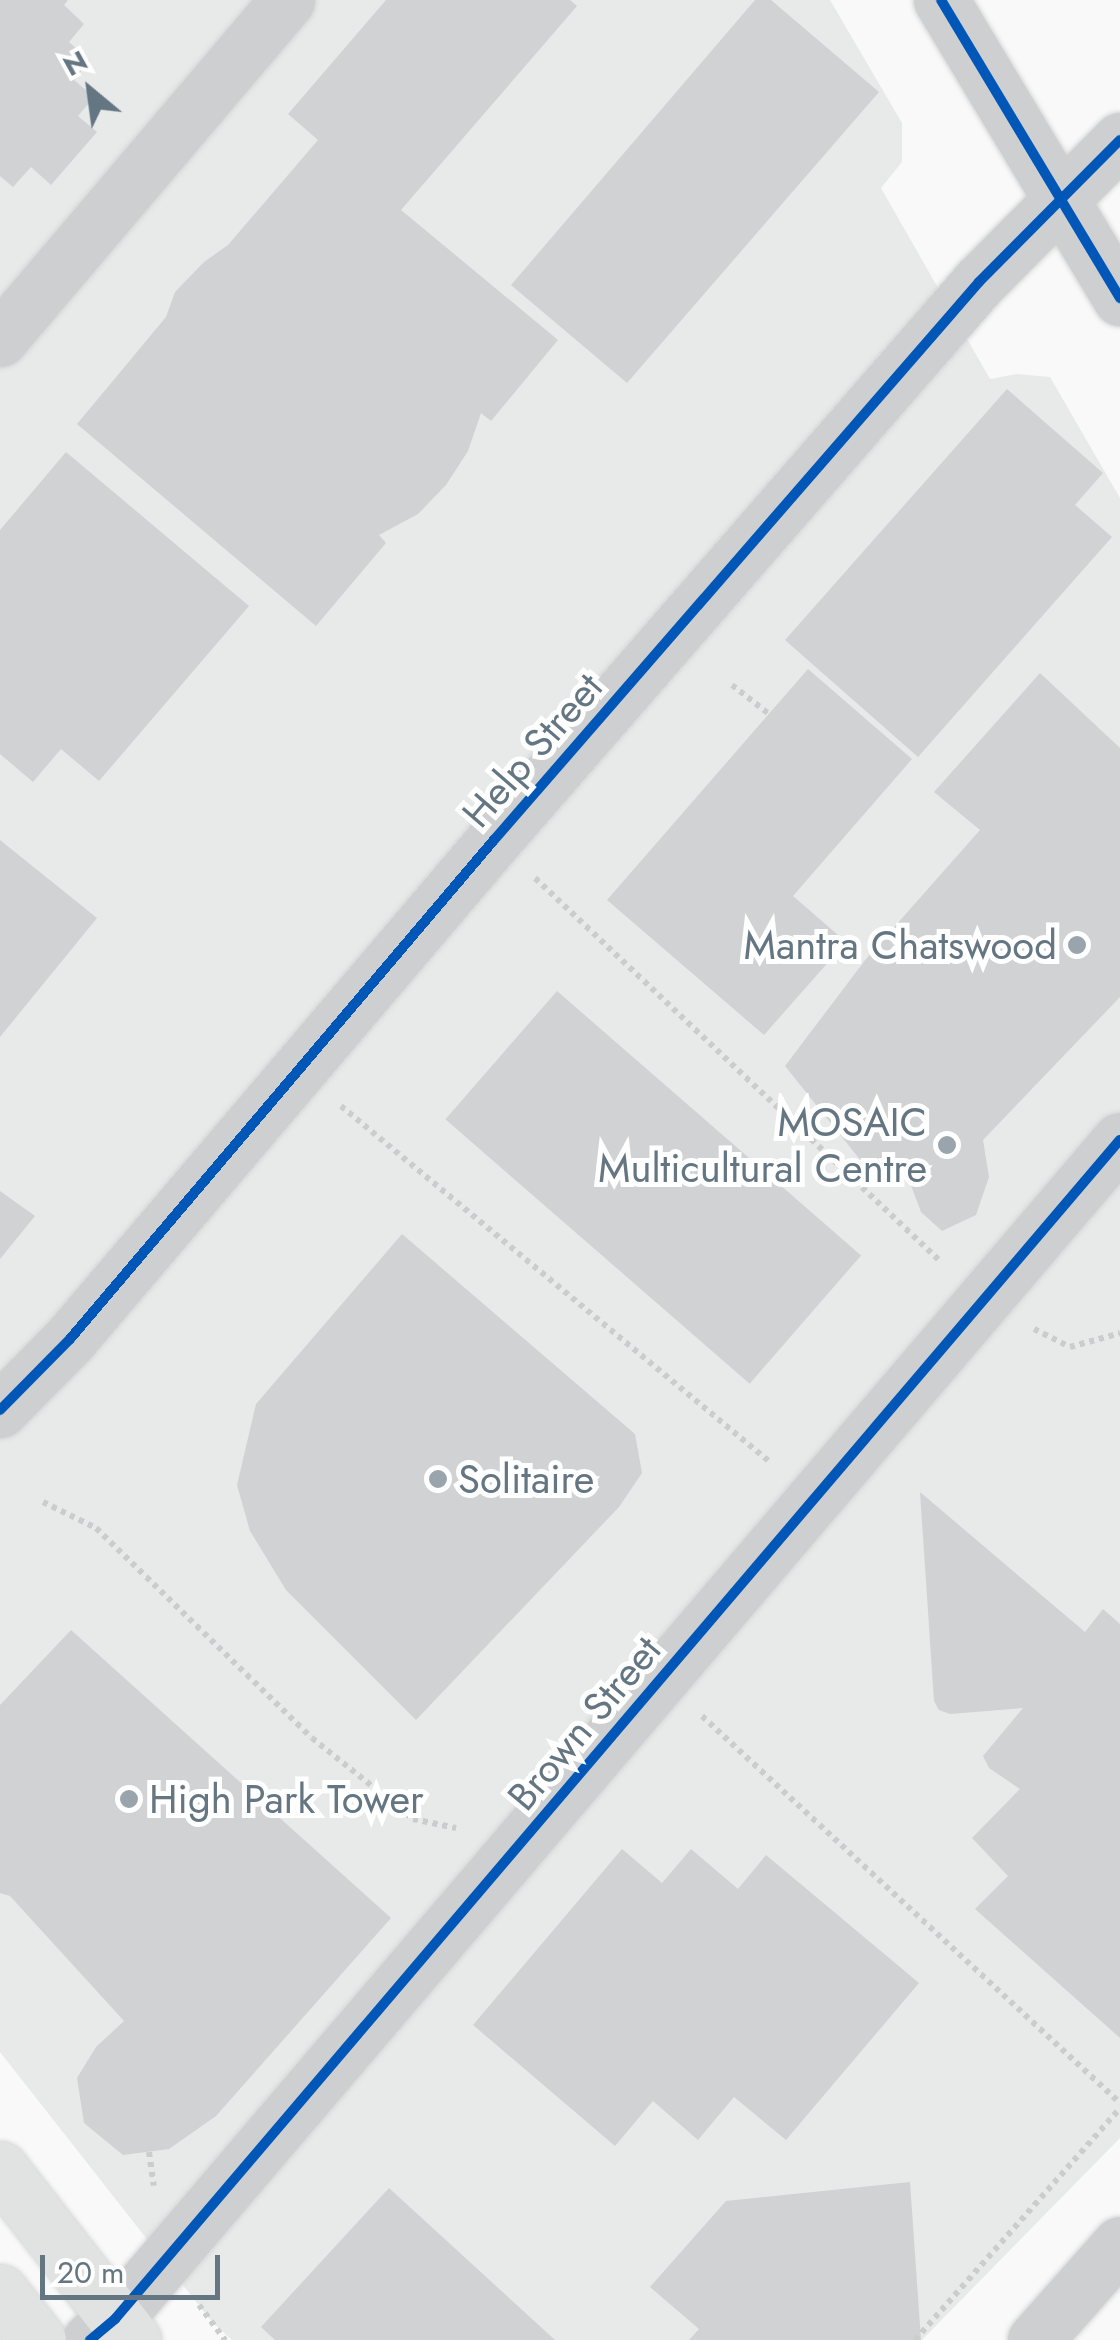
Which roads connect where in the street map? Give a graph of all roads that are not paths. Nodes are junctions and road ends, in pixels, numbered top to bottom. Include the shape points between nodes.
1 (287, 0) edge
2 (941, 0) edge
3 (1120, 140) edge
4 (1062, 199) junction
5 (1120, 298) edge
6 (0, 339) edge
7 (1120, 1140) edge
8 (0, 1410) edge
9 (0, 2169) edge
10 (1120, 2244) edge
11 (0, 2292) edge
12 (112, 2333) edge
13 (38, 2340) edge
14 (1035, 2340) edge

1 - 6 street
2 - 4 street
3 - 4 street, Help Street
4 - 5 street
4 - 8 street, Help Street via 957,307 70,1339
7 - 12 street, Brown Street
9 - 12 highway
10 - 14 street
11 - 13 highway

